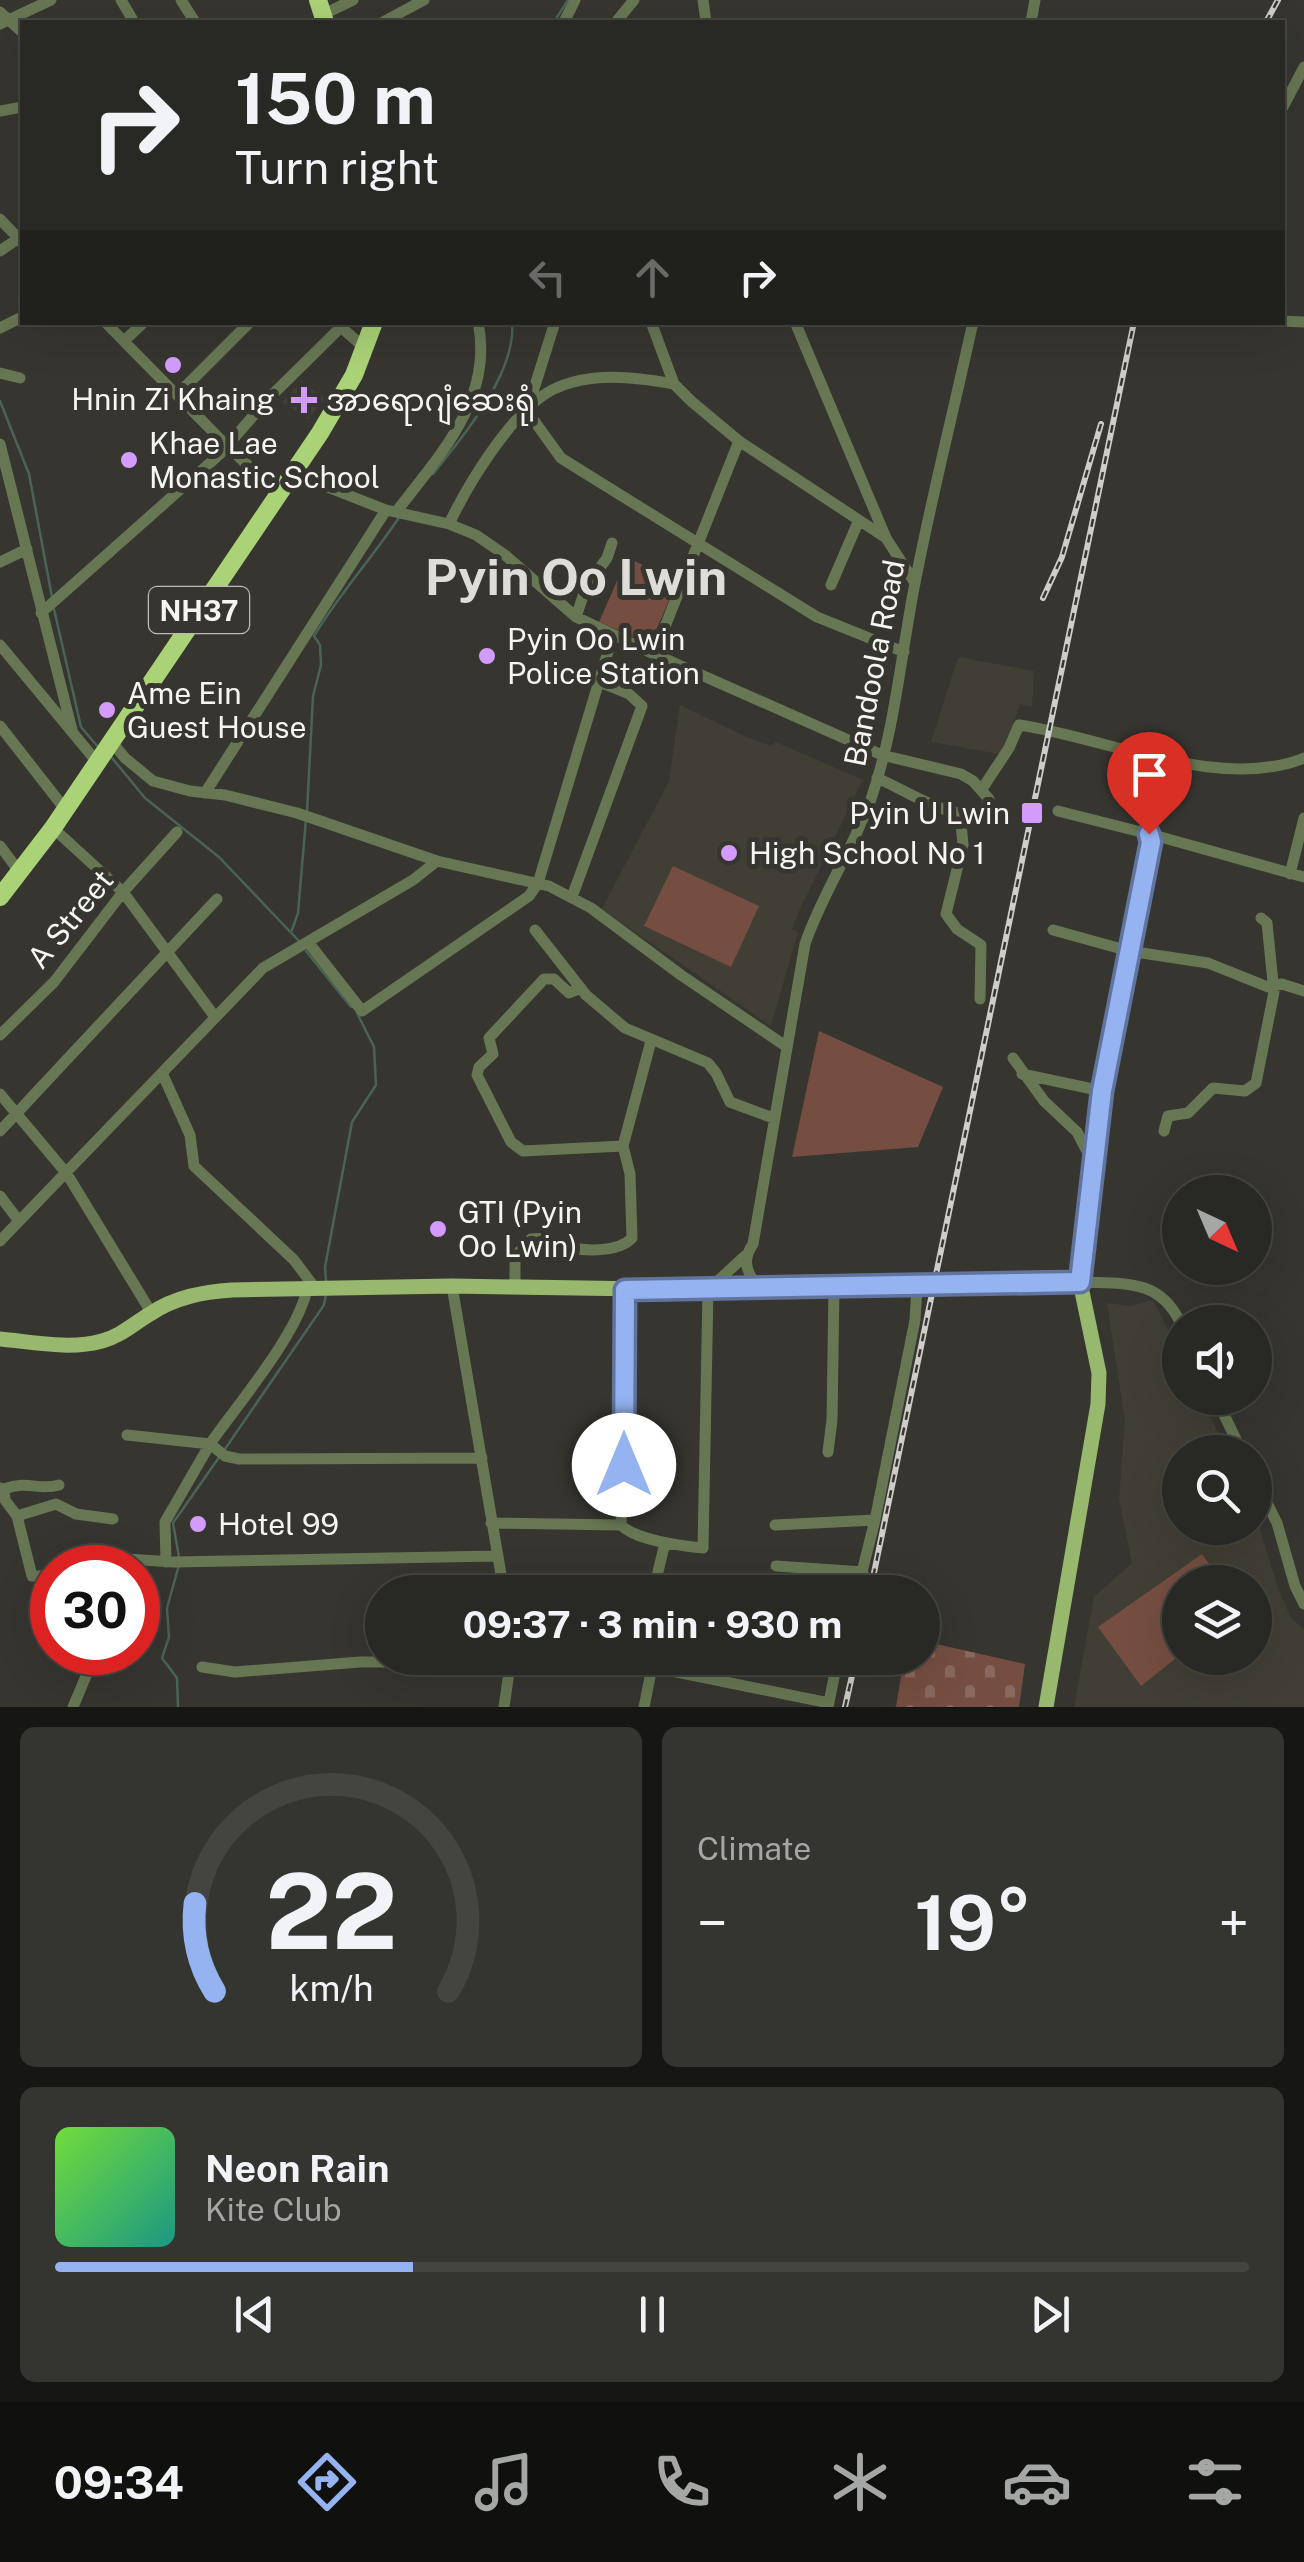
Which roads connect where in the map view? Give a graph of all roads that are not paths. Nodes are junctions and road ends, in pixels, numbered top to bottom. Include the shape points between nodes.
1 (51, 0) edge
2 (352, 0) edge
3 (634, 0) edge
4 (416, 2) edge
5 (322, 12) edge
6 (3, 19) edge
7 (387, 20) edge
8 (618, 20) edge
9 (1304, 66) edge
10 (1285, 103) edge
11 (0, 219) edge
12 (20, 237) edge
13 (108, 325) edge
14 (141, 325) edge
15 (247, 325) edge
16 (338, 325) edge
17 (373, 325) edge
18 (478, 325) edge
19 (553, 325) edge
20 (653, 325) edge
21 (796, 325) edge
22 (972, 325) edge
23 (124, 341) junction
24 (366, 350) junction
25 (0, 372) edge
26 (20, 378) dead end
27 (674, 384) junction
28 (177, 395) junction
29 (528, 411) junction
30 (739, 441) junction
31 (0, 444) edge
32 (227, 446) junction
33 (5, 472) edge
34 (292, 473) junction
35 (278, 493) junction
36 (397, 513) junction
37 (859, 520) junction
38 (449, 524) junction
39 (886, 538) junction
40 (612, 543) dead end
41 (698, 545) junction
42 (27, 549) junction
43 (0, 562) edge
44 (915, 583) junction
45 (831, 586) dead end
46 (45, 609) junction
47 (576, 616) junction
48 (613, 635) junction
49 (0, 645) edge
50 (904, 652) junction
51 (654, 654) junction
52 (597, 681) junction
53 (0, 726) edge
54 (72, 730) junction
55 (104, 752) junction
56 (882, 754) junction
57 (1304, 758) edge
58 (877, 778) junction
59 (982, 789) junction
60 (204, 792) junction
61 (65, 809) junction
62 (1058, 811) dead end
63 (960, 813) junction
64 (1304, 818) edge
65 (53, 828) junction
66 (177, 832) dead end
67 (1151, 842) junction
68 (0, 846) edge
69 (437, 861) junction
70 (20, 871) junction
71 (1290, 874) junction
72 (1304, 877) edge
73 (538, 883) junction
74 (124, 892) junction
75 (0, 898) edge
76 (572, 898) junction
77 (216, 899) dead end
78 (1261, 918) dead end
79 (535, 930) dead end
80 (1053, 930) dead end
81 (303, 944) junction
82 (168, 950) junction
83 (1128, 951) junction
84 (1274, 984) junction
85 (581, 988) junction
86 (1304, 991) edge
87 (980, 999) dead end
88 (215, 1017) junction
89 (0, 1035) edge
90 (651, 1041) junction
91 (787, 1047) junction
92 (1013, 1058) dead end
93 (1022, 1074) junction
94 (163, 1076) junction
95 (1102, 1091) junction
96 (0, 1094) edge
97 (16, 1115) junction
98 (772, 1118) junction
99 (0, 1131) edge
100 (1164, 1131) dead end
101 (624, 1146) junction
102 (1092, 1161) junction
103 (67, 1174) junction
104 (0, 1196) edge
105 (19, 1221) junction
106 (0, 1242) edge
107 (746, 1254) junction
108 (1080, 1282) junction
109 (452, 1286) junction
110 (917, 1286) junction
111 (834, 1287) junction
112 (515, 1288) junction
113 (319, 1289) junction
114 (625, 1290) junction
115 (708, 1290) junction
116 (764, 1290) junction
117 (1170, 1305) edge
118 (151, 1312) junction
119 (0, 1338) edge
120 (127, 1435) dead end
121 (217, 1450) junction
122 (828, 1452) dead end
123 (482, 1458) junction
124 (59, 1485) dead end
125 (2, 1488) edge
126 (1272, 1515) edge
127 (16, 1516) junction
128 (113, 1519) dead end
129 (876, 1520) junction
130 (491, 1523) junction
131 (621, 1524) junction
132 (776, 1525) dead end
133 (665, 1543) junction
134 (497, 1556) junction
135 (160, 1561) edge
136 (175, 1562) junction
137 (776, 1566) dead end
138 (30, 1568) edge
139 (863, 1572) junction
140 (501, 1575) edge
141 (658, 1575) edge
142 (862, 1575) edge
143 (1304, 1604) edge
144 (365, 1662) edge
145 (202, 1668) dead end
146 (86, 1675) edge
147 (509, 1675) edge
148 (651, 1675) edge
149 (685, 1675) edge
150 (834, 1675) edge
151 (828, 1705) edge
152 (73, 1707) edge
153 (504, 1707) edge
154 (644, 1707) edge
155 (1046, 1707) edge

1 - 6 street
2 - 5 street
3 - 8 street
4 - 7 street
9 - 10 street
11 - 12 street
13 - 23 street
14 - 23 street
15 - 28 street
16 - 24 street
16 - 32 street
17 - 24 highway, NH37
18 - 36 street via 482,367 464,421
19 - 29 street
20 - 27 street
21 - 39 street
22 - 44 street, Bandoola Road
23 - 28 street
24 - 34 highway, NH37
25 - 26 street
27 - 29 street via 628,376 584,380 551,391
27 - 30 street
28 - 32 street
29 - 38 street via 482,462
29 - 41 street via 562,458
30 - 37 street
30 - 41 street
31 - 33 street
32 - 35 street
32 - 46 street
33 - 42 street
34 - 35 highway, NH37
34 - 36 street
35 - 55 highway, NH37
36 - 38 street
36 - 60 street
37 - 39 street
37 - 45 street
38 - 47 street via 487,541
39 - 44 street
40 - 47 street
41 - 50 street via 817,617
41 - 51 street
42 - 43 street
42 - 46 street
44 - 50 street, Bandoola Road
46 - 54 street
47 - 48 street
48 - 51 street
48 - 52 street
49 - 54 street
50 - 56 street, Bandoola Road
51 - 56 street
52 - 73 street
52 - 76 street via 642,706
53 - 61 street
54 - 55 street via 80,744
55 - 60 street via 125,758 152,782
55 - 61 highway, NH37
56 - 58 street, Bandoola Road
56 - 59 street via 961,774
57 - 59 street via 1238,768 1168,762 1018,725
58 - 63 street
58 - 91 street, Bandoola Road via 809,932
59 - 63 street via 989,799 984,812
60 - 69 street via 307,816
61 - 65 highway, NH37
62 - 67 street via 1149,834
63 - 87 street via 963,846 946,914 982,945
64 - 71 street
65 - 70 highway, NH37
65 - 74 street
66 - 74 street, A Street
67 - 71 street via 1157,836
67 - 83 street
68 - 70 street
69 - 73 street
69 - 81 street
70 - 75 highway, NH37
71 - 72 street
73 - 76 street
73 - 81 street via 520,904 362,1011
74 - 82 street
74 - 89 street, A Street via 54,982
76 - 91 street
77 - 82 street
78 - 84 street
79 - 85 street
80 - 83 street
81 - 88 street via 263,968
82 - 88 street
82 - 97 street
83 - 84 street
83 - 95 street
84 - 86 street
84 - 100 street via 1253,1088 1213,1088 1188,1113 1168,1116
85 - 90 street via 625,1028
85 - 101 street via 569,992 544,979 489,1038 493,1054 477,1076 522,1152
88 - 94 street
90 - 98 street via 708,1063 730,1102
90 - 101 street
91 - 98 street, Bandoola Road
92 - 93 street
93 - 95 street
93 - 102 street via 1077,1132
94 - 103 street
94 - 113 street via 190,1135 194,1166
95 - 102 street
96 - 97 street
97 - 99 street
97 - 103 street
98 - 107 street, Bandoola Road
101 - 112 street via 632,1238 617,1248 568,1248 531,1239 515,1256
102 - 108 street
103 - 105 street
103 - 118 street
104 - 105 street
105 - 106 street
107 - 115 street
107 - 116 street via 753,1282
108 - 110 main road
108 - 117 street via 1146,1287
108 - 155 main road via 1099,1373 1098,1404
109 - 112 main road
109 - 113 main road
109 - 123 street
110 - 111 main road
110 - 129 street
111 - 116 main road
111 - 122 street
112 - 114 main road
113 - 118 main road via 200,1292
113 - 121 street via 302,1306
114 - 115 main road
114 - 131 street
115 - 116 main road
115 - 133 street via 706,1542 703,1548
118 - 119 main road via 121,1334 86,1345
120 - 121 street
121 - 123 street via 239,1459
121 - 136 street via 165,1522
123 - 130 street
124 - 125 street
125 - 127 street
126 - 143 street
127 - 128 street via 56,1504
127 - 138 street
129 - 132 street
129 - 139 street
130 - 131 street
130 - 134 street
131 - 133 street
133 - 141 street
134 - 136 street
134 - 140 street
135 - 136 street
137 - 139 street
139 - 142 street
144 - 145 street via 236,1672
146 - 152 street
147 - 153 street
148 - 154 street
149 - 151 street
150 - 151 street

